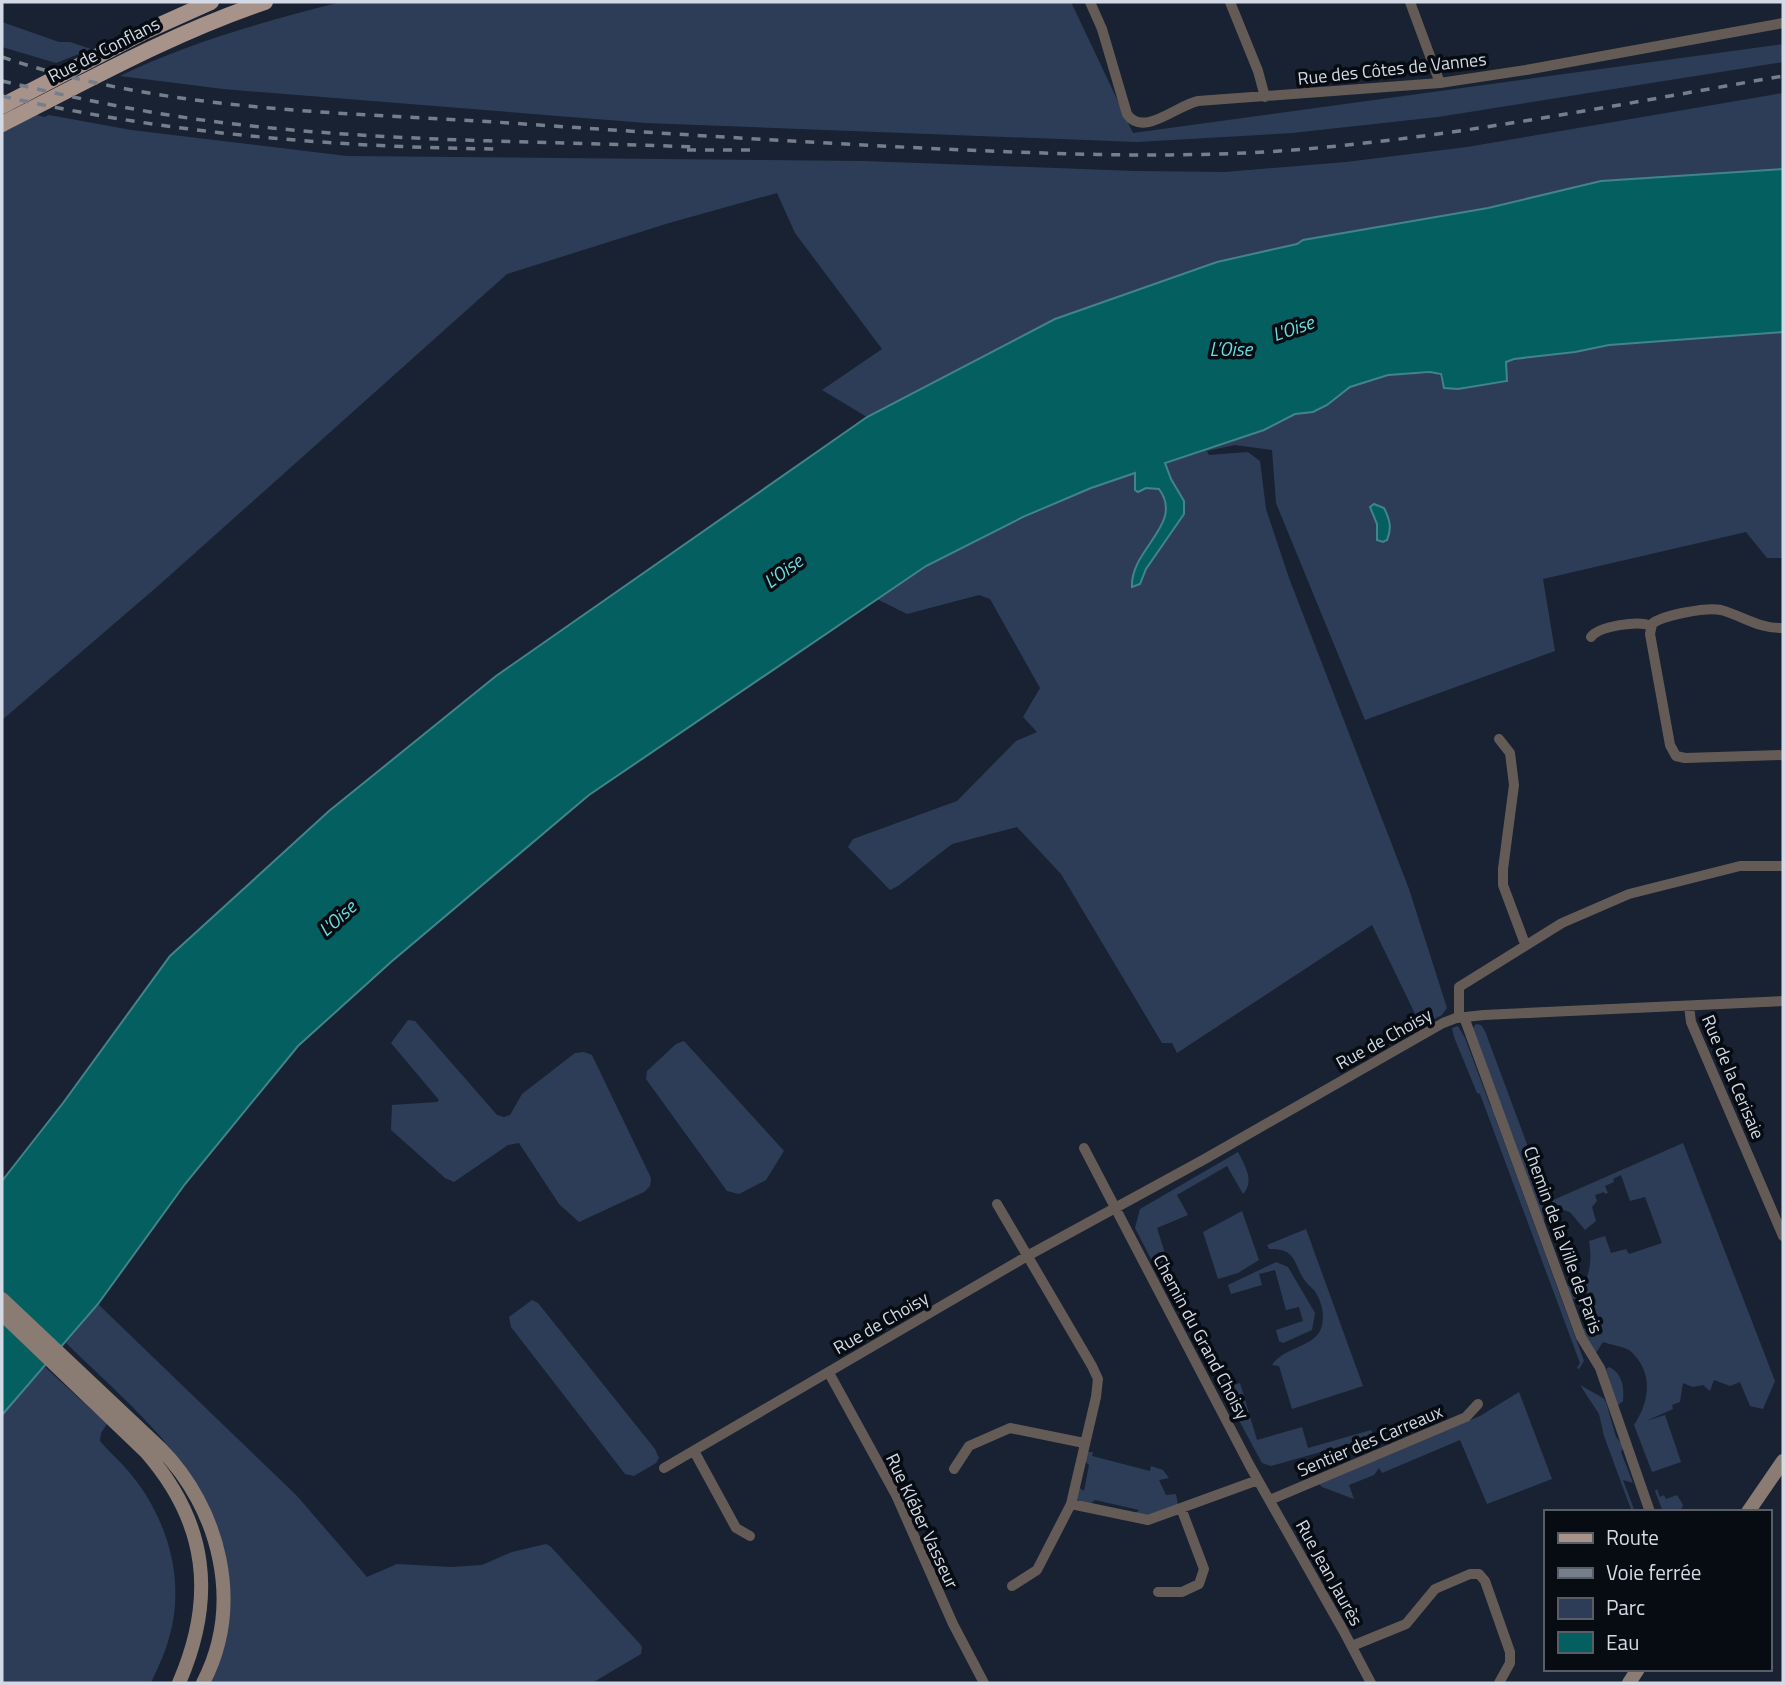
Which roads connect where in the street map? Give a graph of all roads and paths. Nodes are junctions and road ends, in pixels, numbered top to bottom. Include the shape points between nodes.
1 (211, 2) edge
2 (265, 2) edge
3 (1090, 2) edge
4 (1230, 2) edge
5 (1410, 2) edge
6 (1783, 23) edge
7 (1440, 83) junction
8 (1265, 97) junction
9 (2, 106) edge
10 (9, 120) edge
11 (1651, 626) junction
12 (1783, 628) edge
13 (1591, 637) dead end
14 (1499, 739) dead end
15 (1783, 755) edge
16 (1783, 866) edge
17 (1525, 944) junction
18 (1783, 1001) edge
19 (1689, 1006) junction
20 (1462, 1018) junction
21 (1084, 1148) dead end
22 (998, 1204) dead end
23 (1115, 1208) junction
24 (1783, 1236) edge
25 (1029, 1255) junction
26 (2, 1298) edge
27 (2, 1314) edge
28 (829, 1373) junction
29 (1478, 1404) dead end
30 (114, 1412) junction
31 (1084, 1443) junction
32 (694, 1451) junction
33 (1783, 1461) edge
34 (664, 1468) dead end
35 (954, 1469) dead end
36 (1258, 1480) junction
37 (1270, 1500) junction
38 (1071, 1504) junction
39 (1181, 1508) junction
40 (1649, 1510) edge
41 (1749, 1510) edge
42 (750, 1536) dead end
43 (1013, 1586) dead end
44 (1158, 1591) dead end
45 (1352, 1646) junction
46 (179, 1683) edge
47 (203, 1683) edge
48 (984, 1683) edge
49 (1371, 1683) edge
50 (1499, 1683) edge

1 - 9 main road, Rue de Conflans
2 - 10 main road, Rue de Conflans via 201,25
3 - 8 street, Rue des Côtes de Vannes via 1133,122 1152,121 1198,101
4 - 8 street
5 - 7 street
6 - 7 street, Rue des Côtes de Vannes
7 - 8 street, Rue des Côtes de Vannes
11 - 12 street via 1662,618 1714,609 1765,628
11 - 13 street via 1600,629
11 - 15 street via 1670,745 1676,756
14 - 17 street via 1510,753 1514,785 1503,884
16 - 17 street via 1740,866 1629,894
17 - 20 street, Chemin de la Ville de Paris via 1458,986
18 - 19 street, Rue de Choisy
19 - 20 street, Rue de Choisy
19 - 24 street, Rue de la Cerisaie via 1691,1022
20 - 23 street, Rue de Choisy via 1429,1030
20 - 40 street, Chemin de la Ville de Paris via 1581,1337 1600,1368
21 - 23 street
22 - 25 street
23 - 25 street, Rue de Choisy
23 - 36 street, Chemin du Grand Choisy
25 - 28 street, Rue de Choisy
25 - 31 street via 1098,1379
26 - 30 main road
27 - 30 main road
28 - 32 street, Rue de Choisy
28 - 48 street, Rue Kléber Vasseur via 896,1495
29 - 37 street, Sentier des Carreaux via 1466,1417
30 - 46 main road via 165,1474 197,1540 201,1610
30 - 47 main road via 160,1448 184,1475 214,1535 222,1571 222,1613
31 - 35 street via 1010,1428 969,1446
31 - 38 street
32 - 34 street, Rue de Choisy
32 - 42 street via 736,1528
33 - 41 main road
36 - 37 street, Rue Jean Jaurès
36 - 39 street
37 - 45 street, Rue Jean Jaurès
38 - 39 street via 1142,1520
38 - 43 street via 1037,1570
39 - 44 street via 1204,1569 1199,1584 1182,1592
45 - 49 street, Rue Jean Jaurès
45 - 50 street via 1406,1624 1435,1589 1479,1574 1510,1652 1510,1663

